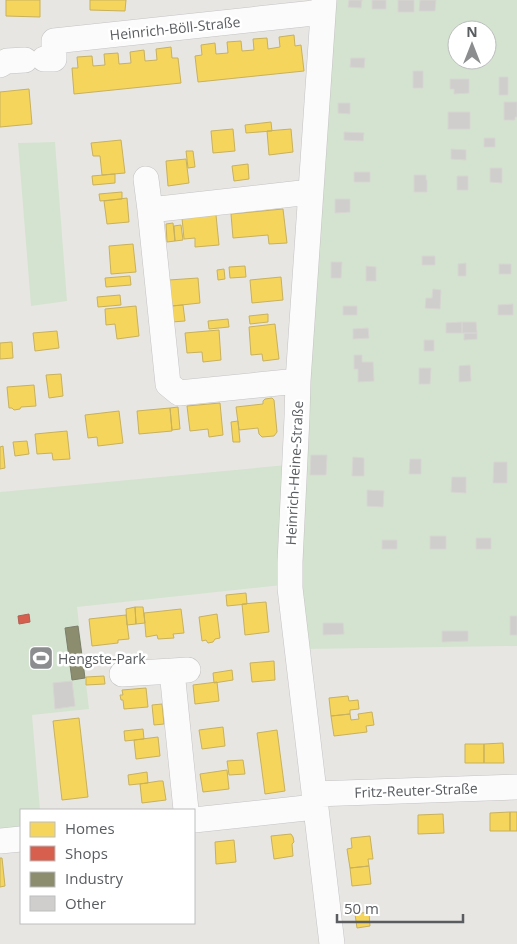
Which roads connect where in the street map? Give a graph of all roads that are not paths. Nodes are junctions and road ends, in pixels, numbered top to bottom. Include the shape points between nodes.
1 (324, 6) edge
2 (0, 65) edge
3 (146, 179) dead end
4 (310, 192) junction
5 (150, 210) junction
6 (298, 381) junction
7 (122, 674) dead end
8 (517, 787) edge
9 (315, 801) junction
10 (186, 809) edge
11 (195, 820) edge
12 (20, 839) edge
13 (0, 841) edge
14 (332, 944) edge

1 - 2 street, Heinrich-Böll-Straße via 54,41 54,59 7,61
1 - 4 street, Heinrich-Heine-Straße
3 - 5 street
4 - 5 street
4 - 6 street, Heinrich-Heine-Straße
5 - 6 street via 168,384 179,393
6 - 9 street, Heinrich-Heine-Straße via 290,588
7 - 10 street via 180,670
8 - 9 street, Fritz-Reuter-Straße
9 - 11 street, Fritz-Reuter-Straße
9 - 14 street, Heinrich-Heine-Straße
12 - 13 street

